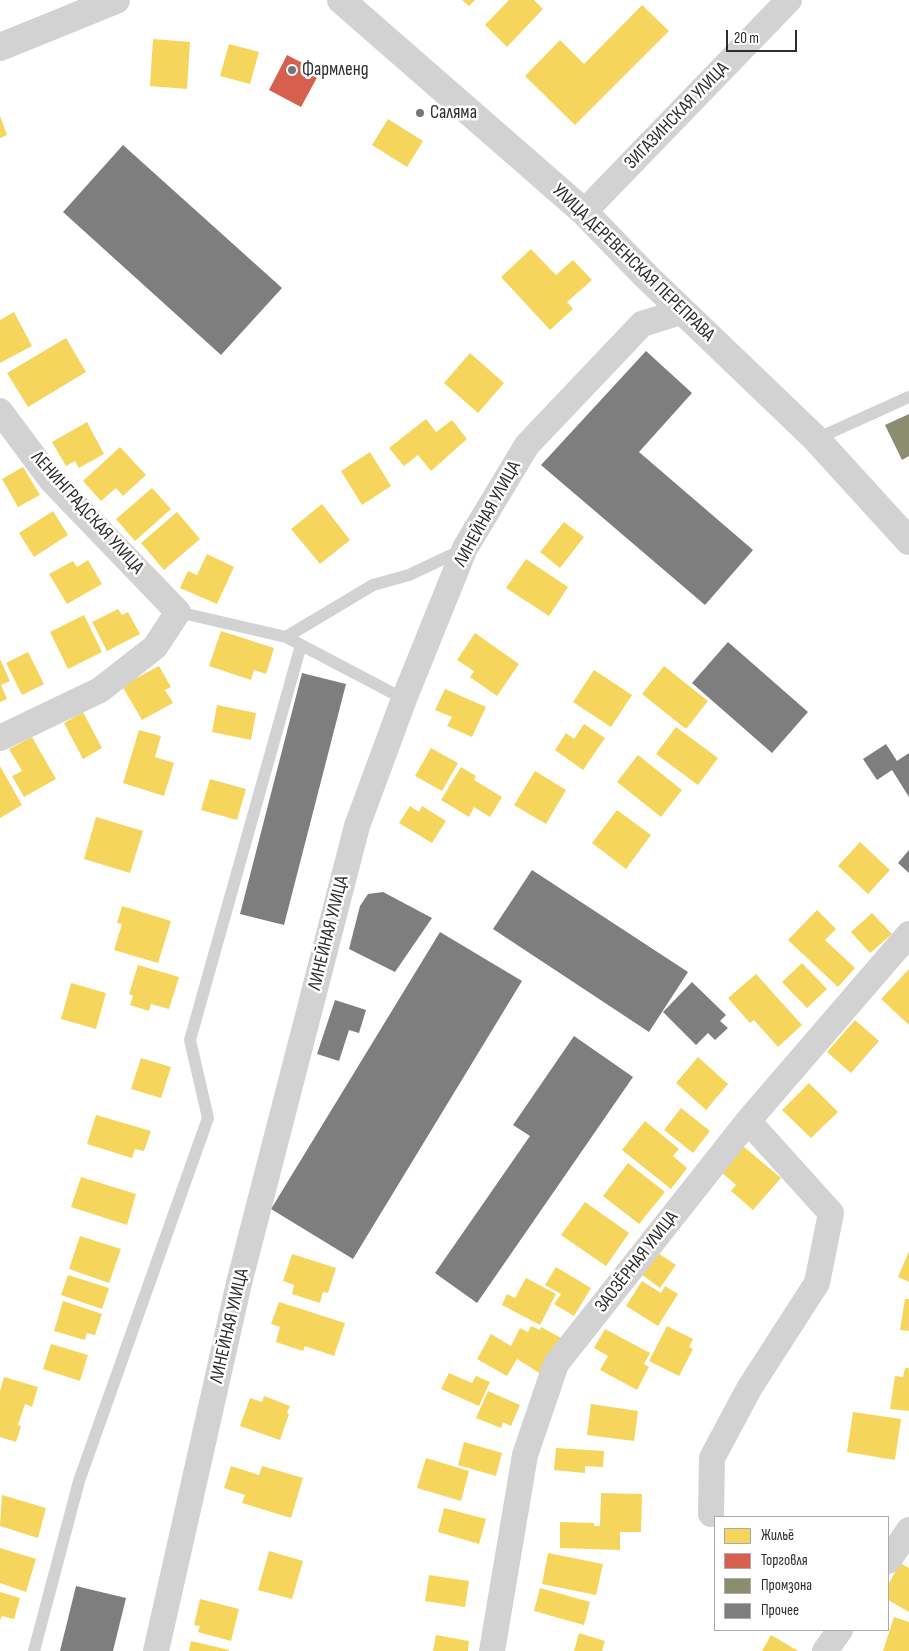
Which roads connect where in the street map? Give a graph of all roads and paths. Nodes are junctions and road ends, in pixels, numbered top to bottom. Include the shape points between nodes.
1 (116, 0) edge
2 (341, 0) edge
3 (790, 0) edge
4 (0, 46) edge
5 (584, 212) junction
6 (683, 311) junction
7 (909, 397) edge
8 (0, 411) edge
9 (816, 439) junction
10 (909, 541) edge
11 (465, 548) junction
12 (178, 612) junction
13 (286, 637) junction
14 (301, 645) junction
15 (404, 699) junction
16 (0, 738) edge
17 (909, 934) edge
18 (748, 1121) junction
19 (711, 1514) dead end
20 (909, 1530) edge
21 (889, 1560) edge
22 (34, 1651) edge
23 (156, 1651) edge
24 (492, 1651) edge

1 - 4 street
2 - 5 street, УЛИЦА ДЕРЕВЕНСКАЯ ПЕРЕПРАВА
3 - 5 street, ЗИГАЗИНСКАЯ УЛИЦА
5 - 6 street, УЛИЦА ДЕРЕВЕНСКАЯ ПЕРЕПРАВА
6 - 9 street, УЛИЦА ДЕРЕВЕНСКАЯ ПЕРЕПРАВА
6 - 11 street, ЛИНЕЙНАЯ УЛИЦА via 642,324 527,446
7 - 9 lane
8 - 12 street, ЛЕНИНГРАДСКАЯ УЛИЦА via 52,481
9 - 10 street, УЛИЦА ДЕРЕВЕНСКАЯ ПЕРЕПРАВА
11 - 13 lane via 409,575 373,585
11 - 15 street, ЛИНЕЙНАЯ УЛИЦА
12 - 13 lane
12 - 16 street via 155,647 100,690
13 - 14 lane
14 - 15 lane
14 - 22 lane via 190,1040 208,1118 79,1481
15 - 23 street, ЛИНЕЙНАЯ УЛИЦА via 356,826 239,1283
17 - 18 street, ЗАОЗЁРНАЯ УЛИЦА
18 - 19 street via 831,1213 817,1283 750,1387 712,1458
18 - 24 street, ЗАОЗЁРНАЯ УЛИЦА via 556,1364 525,1455
20 - 21 street

